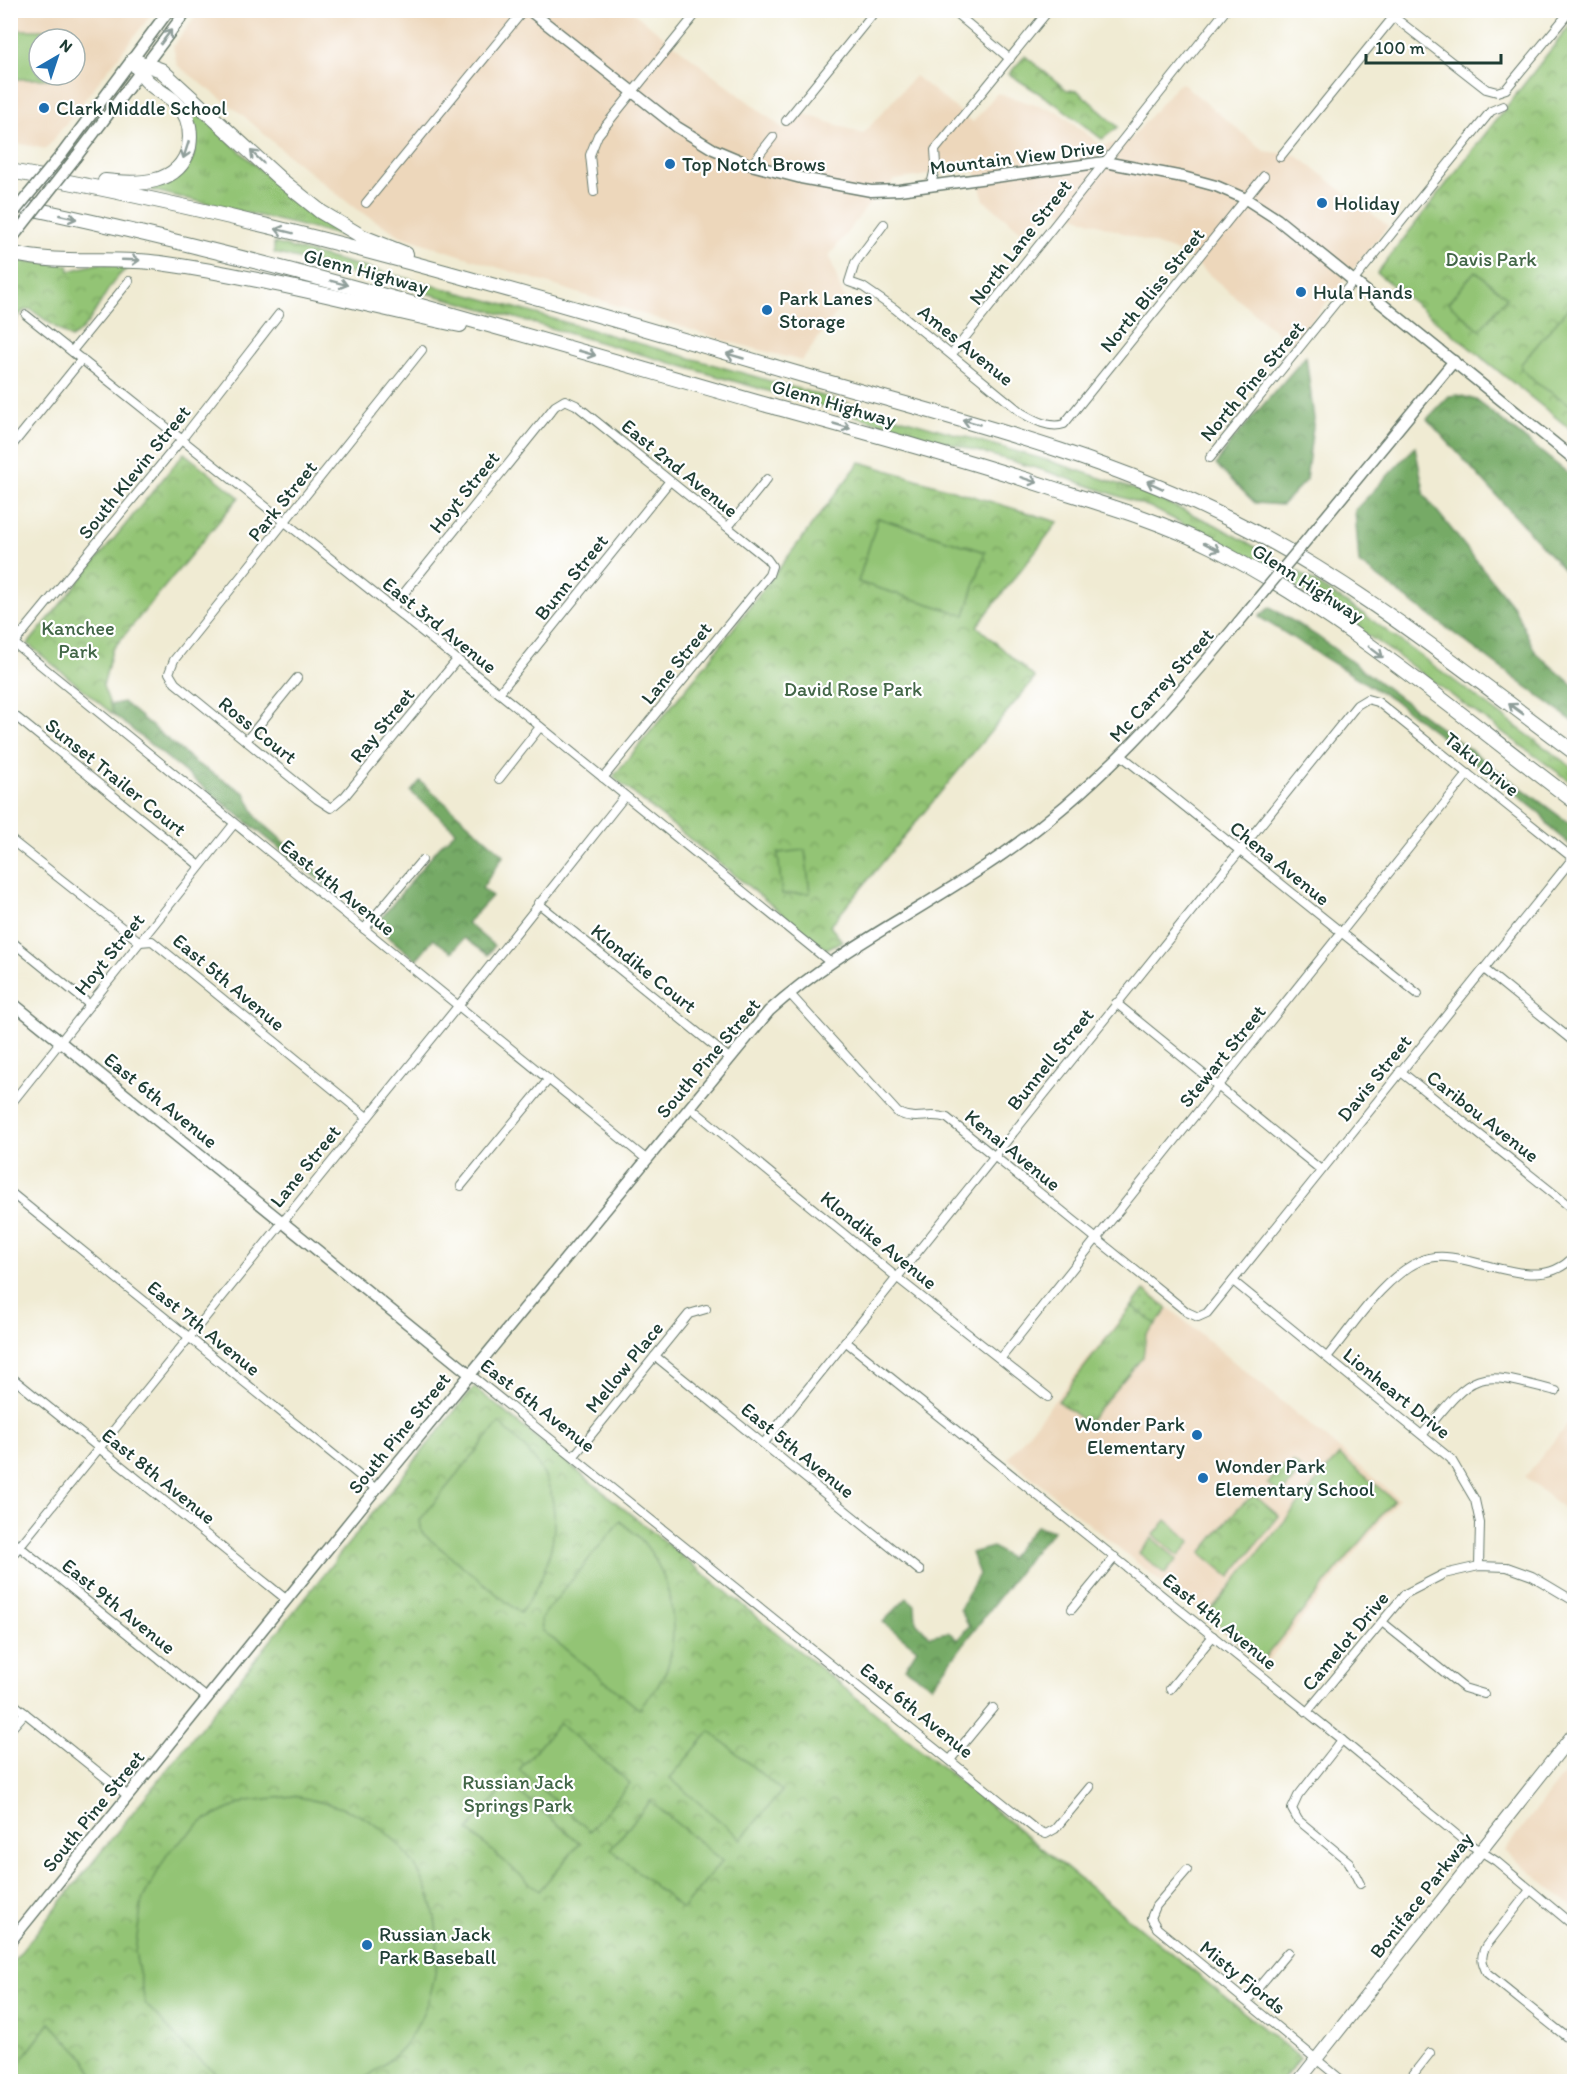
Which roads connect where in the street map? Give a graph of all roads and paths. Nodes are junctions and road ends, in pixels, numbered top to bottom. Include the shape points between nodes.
1 (170, 10) edge
2 (187, 10) edge
3 (526, 10) edge
4 (699, 10) edge
5 (876, 10) edge
6 (952, 10) edge
7 (1049, 10) edge
8 (1226, 10) edge
9 (1385, 10) edge
10 (1571, 10) edge
11 (1396, 14) edge
12 (1010, 59) junction
13 (140, 65) junction
14 (632, 93) junction
15 (1503, 106) dead end
16 (786, 121) dead end
17 (773, 137) dead end
18 (1280, 157) dead end
19 (1105, 162) junction
20 (751, 165) junction
21 (10, 170) edge
22 (1264, 176) dead end
23 (931, 185) junction
24 (594, 192) dead end
25 (1246, 199) junction
26 (366, 203) dead end
27 (10, 204) edge
28 (10, 218) edge
29 (884, 224) dead end
30 (12, 239) edge
31 (10, 253) edge
32 (129, 281) dead end
33 (1356, 282) junction
34 (591, 313) junction
35 (279, 314) dead end
36 (26, 315) dead end
37 (546, 342) junction
38 (423, 350) dead end
39 (72, 351) junction
40 (952, 354) junction
41 (82, 359) junction
42 (1454, 361) junction
43 (565, 400) joint
44 (1064, 424) joint
45 (182, 439) junction
46 (10, 448) edge
47 (1210, 458) dead end
48 (1575, 459) edge
49 (767, 479) dead end
50 (669, 482) junction
51 (286, 523) junction
52 (728, 527) junction
53 (772, 566) joint
54 (392, 608) junction
55 (12, 644) edge
56 (456, 661) junction
57 (169, 673) joint
58 (297, 678) dead end
59 (499, 693) junction
60 (1367, 699) joint
61 (10, 712) edge
62 (540, 727) junction
63 (246, 741) junction
64 (1571, 749) edge
65 (1122, 756) junction
66 (1468, 774) junction
67 (603, 778) junction
68 (499, 780) dead end
69 (625, 796) junction
70 (1575, 801) edge
71 (331, 808) joint
72 (234, 824) junction
73 (10, 839) edge
74 (1239, 850) junction
75 (1574, 858) edge
76 (422, 860) dead end
77 (200, 866) junction
78 (538, 903) junction
79 (364, 929) junction
80 (1341, 934) junction
81 (10, 940) edge
82 (140, 942) junction
83 (831, 963) junction
84 (1484, 969) junction
85 (789, 993) junction
86 (1419, 994) dead end
87 (10, 1001) edge
88 (1116, 1003) junction
89 (90, 1005) junction
90 (459, 1005) junction
91 (60, 1042) junction
92 (1575, 1042) edge
93 (729, 1058) junction
94 (1400, 1071) junction
95 (549, 1079) junction
96 (1219, 1086) junction
97 (12, 1099) edge
98 (690, 1107) junction
99 (367, 1117) junction
100 (993, 1156) junction
101 (646, 1159) junction
102 (1322, 1170) junction
103 (461, 1186) dead end
104 (10, 1192) edge
105 (1575, 1210) edge
106 (281, 1221) junction
107 (1096, 1238) junction
108 (1575, 1256) edge
109 (895, 1276) junction
110 (1233, 1281) junction
111 (706, 1309) dead end
112 (1198, 1317) joint
113 (189, 1337) junction
114 (845, 1341) junction
115 (655, 1356) junction
116 (1328, 1357) junction
117 (1001, 1358) junction
118 (471, 1375) junction
119 (10, 1376) edge
120 (1556, 1391) dead end
121 (1048, 1397) dead end
122 (1423, 1434) junction
123 (764, 1443) junction
124 (98, 1448) junction
125 (573, 1456) junction
126 (376, 1489) junction
127 (10, 1539) edge
128 (20, 1546) junction
129 (1115, 1557) junction
130 (10, 1558) edge
131 (1479, 1566) junction
132 (920, 1571) dead end
133 (286, 1600) junction
134 (1575, 1602) edge
135 (1072, 1609) dead end
136 (1382, 1622) junction
137 (1213, 1636) junction
138 (1170, 1689) dead end
139 (1484, 1694) dead end
140 (207, 1698) junction
141 (10, 1701) edge
142 (993, 1708) dead end
143 (1307, 1712) junction
144 (26, 1713) junction
145 (10, 1730) edge
146 (1575, 1733) edge
147 (1342, 1740) junction
148 (950, 1760) junction
149 (1090, 1787) dead end
150 (128, 1796) junction
151 (1479, 1852) junction
152 (1187, 1870) dead end
153 (1360, 1884) dead end
154 (1530, 1890) junction
155 (1575, 1926) edge
156 (10, 1942) edge
157 (1288, 1952) dead end
158 (1248, 2001) junction
159 (1575, 2043) edge
160 (1430, 2053) dead end
161 (1316, 2059) junction
162 (1298, 2082) edge
163 (1344, 2082) edge
164 (1407, 2082) edge

1 - 13 street
13 -> 2 street
3 - 14 street, Mountain View Drive
3 - 26 street
4 - 14 street
5 - 16 street
6 - 12 street
7 - 12 street
8 - 19 street, North Lane Street
9 - 11 street
10 - 11 street via 1506,89 1497,92 1486,89
11 - 18 street
12 - 23 street via 935,150
13 -> 21 highway via 149,84 178,103 189,124 188,149 174,172 157,180 129,184
13 - 28 street, bridge
13 - 30 street, bridge
34 -> 13 highway via 363,237 302,197 159,68
14 - 20 street, Mountain View Drive via 713,149
14 - 24 street via 592,144
15 - 33 street, North Pine Street via 1491,111
17 - 20 street
19 - 23 street, Mountain View Drive
19 - 25 street, Mountain View Drive via 1183,177
19 - 40 street, North Lane Street
20 - 23 street, Mountain View Drive via 851,189 899,190
34 -> 21 highway, Glenn Highway via 194,209
22 - 25 street, North Bliss Street
25 - 33 street, Mountain View Drive
25 - 44 street, North Bliss Street
27 -> 37 highway, Glenn Highway via 223,252
29 - 40 street, Ames Avenue via 855,263 849,282 872,292
31 -> 37 highway via 36,260 143,261 215,271
32 - 39 street
33 - 42 street, Mountain View Drive
33 - 47 street, North Pine Street
64 -> 34 highway, Glenn Highway via 1397,621 1311,564 1233,520 1146,480 1022,436
35 - 45 street, South Klevin Street
36 - 39 street, East 3rd Avenue
37 -> 70 highway, Glenn Highway via 1017,476 1134,514 1208,545 1294,592
38 - 51 street, Park Street
39 - 41 street, East 3rd Avenue
40 - 44 street, Ames Avenue via 1022,413 1052,426
41 - 45 street, East 3rd Avenue
41 - 46 street
42 - 48 street, Mountain View Drive
42 - 65 street, Mc Carrey Street, bridge via 1173,703
43 - 50 street, East 2nd Avenue
43 - 54 street, Hoyt Street via 555,406
45 - 51 street, East 3rd Avenue
45 - 55 street, South Klevin Street
49 - 52 street
50 - 52 street, East 2nd Avenue
50 - 59 street, Bunn Street
51 - 54 street, East 3rd Avenue
51 - 57 street, Park Street via 174,660
52 - 53 street, East 2nd Avenue
53 - 67 street, Lane Street
54 - 56 street, East 3rd Avenue
55 - 72 street, East 4th Avenue
56 - 59 street, East 3rd Avenue
56 - 71 street, Ray Street
57 - 63 street, Ross Court via 175,683
58 - 63 street
59 - 62 street, East 3rd Avenue
60 - 66 street, Taku Drive via 1378,702
60 - 74 street, Bunnell Street via 1357,705
61 - 77 street, Sunset Trailer Court
62 - 67 street, East 3rd Avenue
62 - 68 street
63 - 71 street, Ross Court
65 - 74 street, Chena Avenue
65 - 83 street, Mc Carrey Street via 1061,811 1001,855
66 - 75 street, Taku Drive
66 - 80 street, Stewart Street
67 - 69 street, East 3rd Avenue
69 - 78 street, Lane Street
69 - 83 street, East 3rd Avenue
72 - 77 street, Hoyt Street
72 - 79 street, East 4th Avenue
73 - 82 street, East 5th Avenue
74 - 80 street, Chena Avenue
74 - 88 street, Bunnell Street
75 - 84 street, Davis Street
76 - 79 street
77 - 82 street, Hoyt Street
78 - 90 street, Lane Street
78 - 93 street, Klondike Court
79 - 90 street, East 4th Avenue
80 - 86 street, Chena Avenue
80 - 96 street, Stewart Street
81 - 89 street
82 - 89 street, Hoyt Street
82 - 99 street, East 5th Avenue via 152,940
83 - 85 street, South Pine Street
84 - 92 street
84 - 94 street, Davis Street
85 - 93 street, South Pine Street
85 - 100 street, Kenai Avenue via 898,1113 911,1119 936,1115 947,1118
87 - 91 street, East 6th Avenue
88 - 96 street
88 - 100 street, Bunnell Street
89 - 91 street, Hoyt Street
90 - 95 street, East 4th Avenue
90 - 99 street, Lane Street
91 - 97 street, Hoyt Street
91 - 106 street, East 6th Avenue
93 - 98 street, South Pine Street
94 - 102 street, Davis Street
94 - 105 street, Caribou Avenue
95 - 101 street, East 4th Avenue
95 - 103 street
96 - 102 street
96 - 107 street, Stewart Street
98 - 101 street, South Pine Street
98 - 109 street, Klondike Avenue
99 - 106 street, Lane Street
100 - 107 street, Kenai Avenue
100 - 109 street, Bunnell Street
101 - 118 street, South Pine Street
102 - 110 street, Davis Street
104 - 113 street, East 7th Avenue
106 - 113 street, Lane Street
106 - 118 street, East 6th Avenue
107 - 112 street, Kenai Avenue
107 - 117 street, Stewart Street
108 - 116 street via 1551,1270 1527,1274 1442,1258 1422,1260 1401,1272 1384,1289
109 - 114 street, Bunnell Street
109 - 117 street, Klondike Avenue
110 - 112 street, Davis Street via 1207,1313
110 - 116 street, Lionheart Drive
111 - 115 street, Mellow Place via 689,1314
113 - 124 street, Lane Street
113 - 126 street, East 7th Avenue
114 - 123 street, Bunnell Street
114 - 129 street, East 4th Avenue
115 - 123 street, East 5th Avenue
115 - 125 street, Mellow Place
116 - 122 street, Lionheart Drive
117 - 121 street, Klondike Avenue
118 - 125 street, East 6th Avenue
118 - 126 street, South Pine Street
119 - 124 street, East 8th Avenue
120 - 122 street via 1508,1378 1475,1380 1458,1391
122 - 131 street, Lionheart Drive via 1451,1459 1475,1500 1480,1523
123 - 132 street, East 5th Avenue
124 - 128 street, Lane Street
124 - 133 street, East 8th Avenue
125 - 148 street, East 6th Avenue
126 - 133 street, South Pine Street
127 - 128 street, East 9th Avenue
128 - 130 street, Lane Street
128 - 140 street, East 9th Avenue
129 - 135 street
129 - 137 street, East 4th Avenue
131 - 134 street, Camelot Drive via 1507,1567 1532,1576
131 - 136 street, Camelot Drive via 1444,1574 1405,1594
133 - 140 street, South Pine Street
136 - 139 street via 1464,1688
136 - 143 street, Camelot Drive
137 - 138 street
137 - 143 street, East 4th Avenue
140 - 150 street, South Pine Street
141 - 144 street
142 - 148 street
143 - 147 street, East 4th Avenue
144 - 145 street
144 - 150 street
146 - 151 main road, Boniface Parkway
147 - 151 street, East 4th Avenue
147 - 153 street via 1292,1809 1298,1820 1349,1862
148 - 149 street, East 6th Avenue via 1046,1834 1055,1829
150 - 156 street, South Pine Street
151 - 154 street, East 4th Avenue
151 - 161 main road, Boniface Parkway
152 - 158 street, Misty Fjords via 1156,1906 1151,1918 1157,1928
154 - 155 street, East 4th Avenue
154 - 159 street via 1482,1952 1482,1963 1488,1973
157 - 158 street
158 - 161 street, Misty Fjords
160 - 164 street
161 - 162 main road, Boniface Parkway
161 - 163 street

